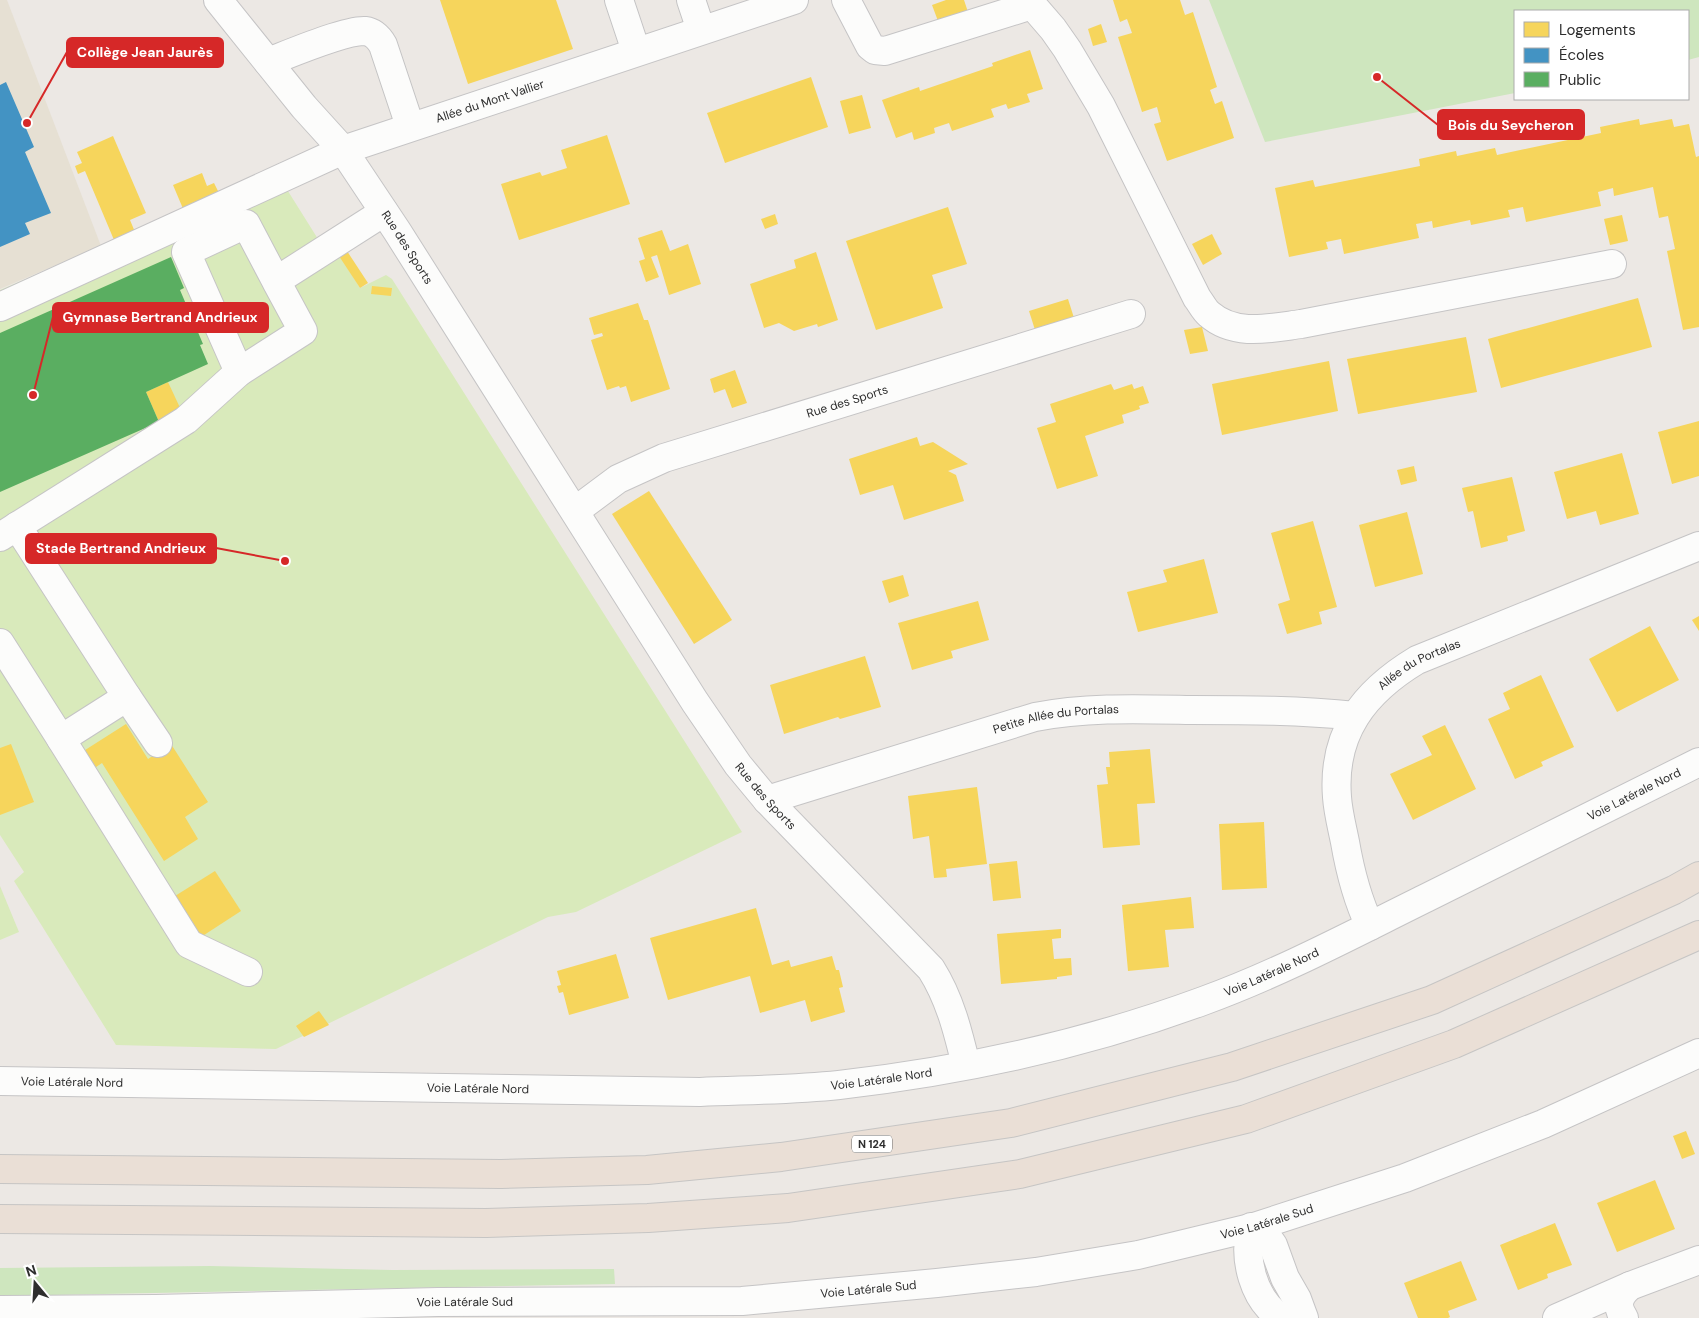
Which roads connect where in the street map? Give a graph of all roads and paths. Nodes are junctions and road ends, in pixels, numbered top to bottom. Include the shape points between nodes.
1 (218, 0) edge
2 (619, 0) edge
3 (691, 0) edge
4 (794, 0) edge
5 (846, 0) edge
6 (1030, 2) edge
7 (702, 30) junction
8 (636, 51) junction
9 (268, 62) junction
10 (410, 126) junction
11 (343, 150) junction
12 (384, 212) junction
13 (1612, 264) dead end
14 (276, 281) junction
15 (0, 307) edge
16 (1131, 314) dead end
17 (239, 372) junction
18 (575, 511) junction
19 (9, 532) edge
20 (1699, 546) edge
21 (0, 644) edge
22 (127, 697) junction
23 (1355, 716) junction
24 (62, 739) junction
25 (158, 743) dead end
26 (1699, 762) edge
27 (767, 800) junction
28 (1699, 876) edge
29 (1370, 926) junction
30 (1699, 935) edge
31 (248, 972) dead end
32 (1699, 1053) edge
33 (966, 1065) junction
34 (0, 1081) edge
35 (0, 1169) edge
36 (0, 1219) edge
37 (1253, 1227) junction
38 (1699, 1260) edge
39 (1630, 1286) junction
40 (0, 1310) edge
41 (439, 1310) edge
42 (1281, 1318) edge
43 (1304, 1318) edge
44 (1557, 1318) edge
45 (1624, 1318) edge

1 - 9 street, Rue des Sports
2 - 8 street
3 - 7 street
4 - 7 street, Allée du Mont Vallier
5 - 6 street via 870,46 885,51
6 - 13 street via 1067,49 1096,98 1197,298 1209,314 1221,322 1242,329 1301,324
7 - 8 street, Allée du Mont Vallier
8 - 10 street, Allée du Mont Vallier
9 - 10 street via 348,33 372,33 383,45
9 - 11 street, Rue des Sports
10 - 11 street, Allée du Mont Vallier
11 - 12 street, Rue des Sports
11 - 15 street, Allée du Mont Vallier
12 - 14 street
12 - 18 street, Rue des Sports
14 - 17 street via 304,331
14 - 17 street via 246,224 186,252
16 - 18 street, Rue des Sports via 664,458 618,479
17 - 19 street via 186,420
18 - 27 street, Rue des Sports via 695,702 738,765
19 - 22 street
20 - 23 street, Allée du Portalas via 1417,660 1386,682
21 - 24 street
22 - 24 street
22 - 25 street
23 - 27 street, Petite Allée du Portalas via 1307,711 1119,709 1062,712 1035,717
23 - 29 street, Allée du Portalas via 1339,754 1337,798 1351,873
24 - 31 street via 188,944
26 - 29 street, Voie Latérale Nord
27 - 33 street, Rue des Sports via 931,969 957,1028
28 - 35 highway, N 124 via 1432,1000 1232,1067 1011,1123 781,1158 647,1170 501,1174
29 - 33 street, Voie Latérale Nord via 1204,1001 1093,1037
30 - 36 highway via 1454,1044 1246,1119 1020,1174 788,1208 648,1218 486,1222
32 - 37 street, Voie Latérale Sud via 1543,1124 1405,1178
33 - 34 street, Voie Latérale Nord via 837,1085 700,1092
37 - 41 street, Voie Latérale Sud via 1138,1255 1036,1272 936,1283 742,1302
37 - 42 street via 1248,1250 1251,1274 1265,1302
37 - 43 street via 1266,1235 1273,1245
38 - 39 street
39 - 44 street
39 - 45 street via 1618,1300
40 - 41 street, Voie Latérale Sud

